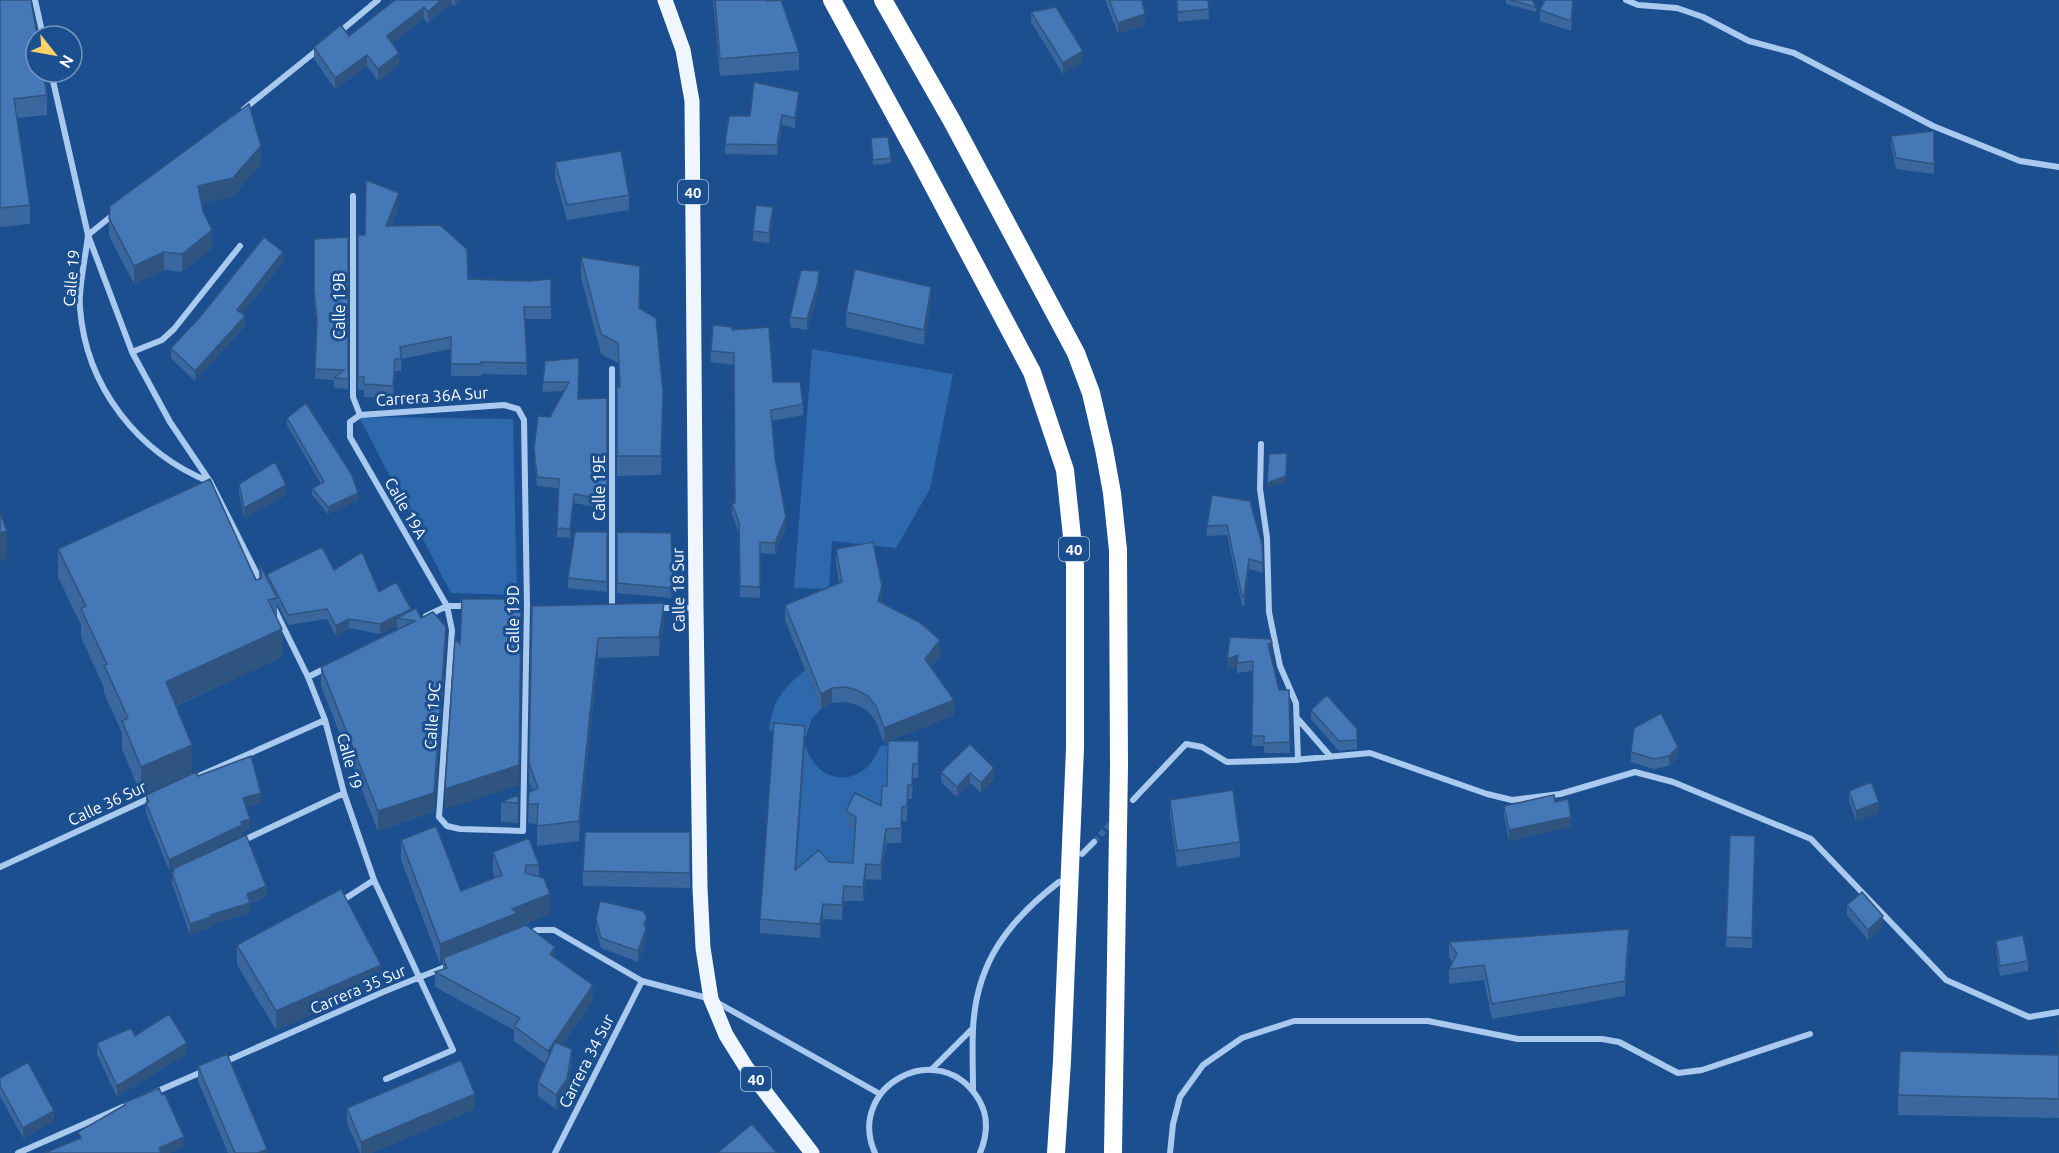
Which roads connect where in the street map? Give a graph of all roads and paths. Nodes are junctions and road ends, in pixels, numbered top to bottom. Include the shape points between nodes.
1 (35, 0) edge
2 (378, 0) edge
3 (664, 0) edge
4 (832, 0) edge
5 (883, 0) edge
6 (1626, 0) edge
7 (40, 24) edge
8 (333, 37) edge
9 (324, 44) edge
10 (54, 84) edge
11 (242, 110) edge
12 (2059, 167) edge
13 (353, 196) dead end
14 (124, 205) edge
15 (88, 235) junction
16 (240, 246) dead end
17 (132, 352) junction
18 (612, 369) dead end
19 (518, 409) joint
20 (360, 415) junction
21 (350, 422) joint
22 (1261, 444) dead end
23 (211, 483) junction
24 (267, 596) edge
25 (273, 606) edge
26 (447, 606) junction
27 (481, 606) edge
28 (516, 606) edge
29 (527, 606) junction
30 (538, 607) edge
31 (602, 607) edge
32 (612, 607) junction
33 (624, 608) edge
34 (648, 608) edge
35 (696, 609) junction
36 (415, 622) edge
37 (330, 666) edge
38 (308, 677) junction
39 (1297, 718) junction
40 (325, 720) junction
41 (1330, 756) junction
42 (1298, 760) junction
43 (187, 782) edge
44 (344, 793) junction
45 (155, 796) edge
46 (1134, 800) dead end
47 (523, 831) joint
48 (1094, 842) tunnel mouth
49 (230, 846) edge
50 (1082, 854) dead end
51 (0, 867) edge
52 (374, 880) junction
53 (1059, 882) dead end
54 (334, 905) edge
55 (526, 934) edge
56 (462, 960) edge
57 (420, 978) junction
58 (642, 981) junction
59 (711, 999) junction
60 (2059, 1012) edge
61 (973, 1028) junction
62 (1810, 1034) dead end
63 (932, 1069) junction
64 (386, 1079) dead end
65 (973, 1090) junction
66 (880, 1094) junction
67 (147, 1096) edge
68 (136, 1101) edge
69 (18, 1153) edge
70 (555, 1153) edge
71 (812, 1153) edge
72 (876, 1153) edge
73 (980, 1153) edge
74 (1056, 1153) edge
75 (1113, 1153) edge
76 (1170, 1153) edge

1 - 7 street
2 - 8 street
3 - 35 main road, Calle 18 Sur / 40 via 683,50 692,101
4 - 74 highway, 40 via 1032,372 1065,470 1076,565 1075,748
5 - 75 highway via 1076,353 1091,393 1104,449 1118,550
6 - 12 street via 1677,8 1703,17 1749,42 1794,53 1933,126 2020,161
9 - 11 street
10 - 15 street, Calle 19
13 - 20 street, Calle 19B via 353,397
14 - 15 street
15 - 17 street, Calle 19
15 - 23 street, Calle 19 via 80,306 87,350 104,391 132,431 161,456
16 - 17 street via 174,329 162,340
17 - 23 street, Calle 19 via 170,422
18 - 32 street, Calle 19E
19 - 20 street, Carrera 36A Sur via 504,405
19 - 29 street, Calle 19D via 524,420
20 - 21 street, Carrera 36A Sur
21 - 26 street, Calle 19A via 350,437
22 - 39 street via 1260,489 1267,538 1269,612 1280,666 1296,703
23 - 24 street, Calle 19
25 - 38 street, Calle 19
26 - 27 street
26 - 36 street
26 - 47 street, Calle 19C via 452,630 439,817 447,826
28 - 29 street
29 - 30 street
29 - 47 street, Calle 19D
31 - 32 street
32 - 33 street
34 - 35 street
35 - 59 main road, Calle 18 Sur / 40 via 700,888
37 - 38 street
38 - 40 street, Calle 19
39 - 41 street
39 - 42 street
40 - 43 street
40 - 44 street, Calle 19
41 - 42 street
41 - 60 street via 1370,753 1512,800 1560,794 1635,772 1673,782 1812,839 1946,980 2029,1017
42 - 46 street via 1227,762 1202,747 1186,744
44 - 49 street
44 - 52 street, Calle 19
45 - 51 street, Calle 36 Sur
48 - 50 street
52 - 54 street
52 - 57 street, Calle 19
53 - 61 street via 1031,903 1007,930 978,993
55 - 58 street via 554,930
56 - 57 street, Carrera 35 Sur
57 - 64 street, Calle 19 via 453,1050
57 - 67 street, Carrera 35 Sur
58 - 59 street
58 - 70 street, Carrera 34 Sur
59 - 66 street
59 - 71 main road, Calle 18 Sur / 40 via 726,1035 746,1067
61 - 63 street
61 - 65 street
62 - 76 street via 1702,1070 1678,1073 1619,1042 1602,1039 1518,1039 1428,1021 1294,1021 1242,1038 1203,1065 1180,1097
63 - 65 street via 955,1076
63 - 66 street via 912,1072 893,1081
65 - 73 street via 987,1124
66 - 72 street via 870,1122
68 - 69 street

